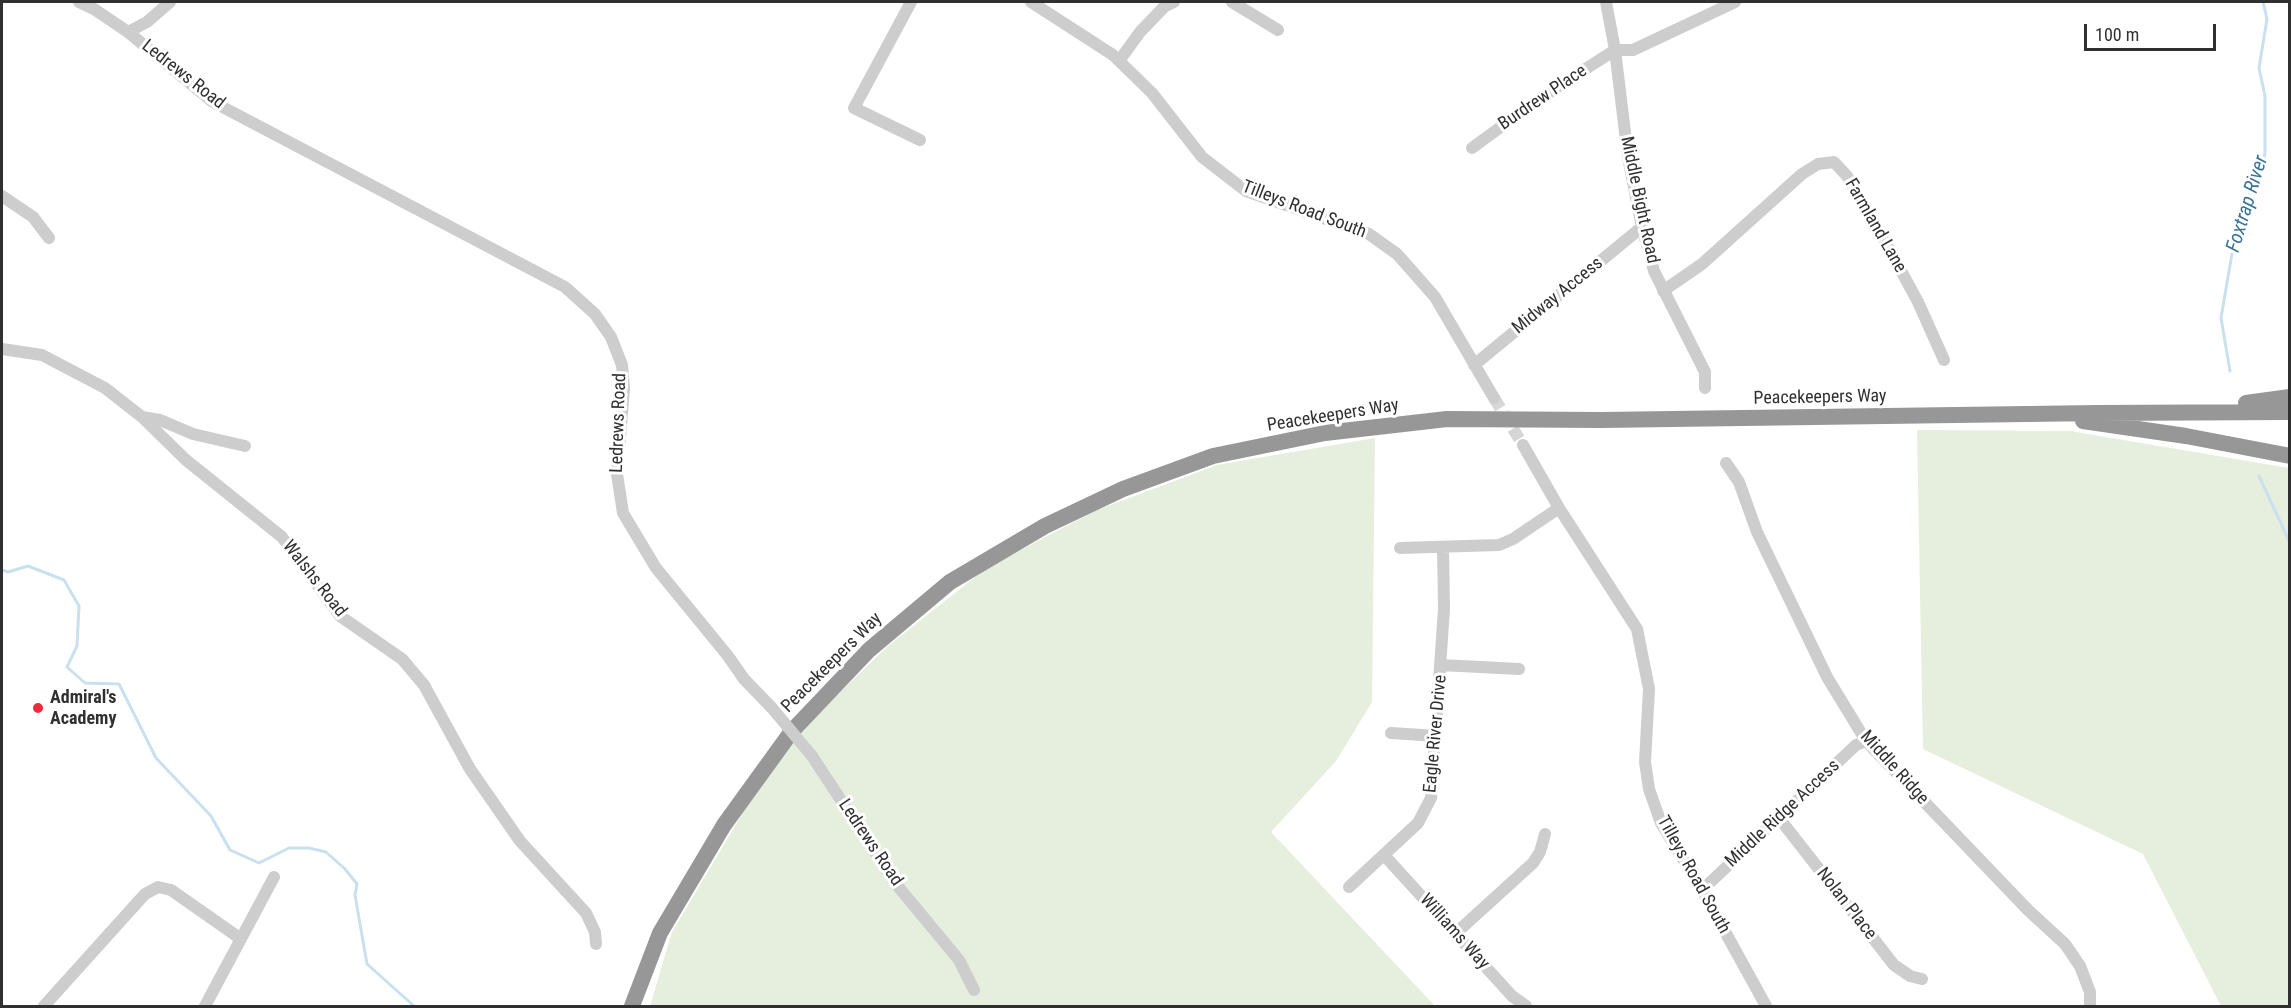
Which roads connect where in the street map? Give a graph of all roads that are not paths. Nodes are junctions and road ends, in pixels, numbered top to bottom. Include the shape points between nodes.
1 (79, 2) edge
2 (170, 2) edge
3 (910, 2) edge
4 (1174, 2) edge
5 (1232, 2) edge
6 (1606, 2) edge
7 (1735, 2) edge
8 (1036, 3) edge
9 (1278, 30) dead end
10 (128, 32) junction
11 (1616, 50) junction
12 (1119, 61) junction
13 (920, 140) dead end
14 (1472, 148) dead end
15 (2, 196) edge
16 (1642, 227) junction
17 (49, 238) dead end
18 (1663, 291) junction
19 (2, 349) edge
20 (1944, 360) dead end
21 (1474, 365) junction
22 (1705, 388) dead end
23 (2289, 397) edge
24 (1494, 398) tunnel mouth
25 (2163, 412) junction
26 (2289, 412) edge
27 (2032, 414) junction
28 (142, 417) junction
29 (1523, 444) tunnel mouth
30 (245, 446) dead end
31 (2289, 456) edge
32 (1726, 463) dead end
33 (1559, 508) junction
34 (1443, 547) junction
35 (1400, 548) dead end
36 (1441, 665) junction
37 (1519, 669) dead end
38 (1391, 733) dead end
39 (1437, 736) junction
40 (1866, 741) junction
41 (1779, 818) junction
42 (1545, 834) dead end
43 (1384, 855) junction
44 (274, 877) dead end
45 (1349, 886) dead end
46 (1702, 890) junction
47 (1456, 933) junction
48 (241, 939) junction
49 (596, 944) dead end
50 (1922, 979) dead end
51 (974, 990) dead end
52 (44, 1006) edge
53 (205, 1006) edge
54 (632, 1006) edge
55 (1526, 1006) edge
56 (1766, 1006) edge
57 (2090, 1006) edge

1 - 10 street, Ledrews Road
2 - 10 street
3 - 13 street via 855,108
4 - 12 street via 1156,15
5 - 9 street
6 - 11 street, Middle Bight Road
7 - 11 street via 1633,50
8 - 12 street, Tilleys Road South
10 - 51 street, Ledrews Road, bridge via 213,102 565,288 595,314 611,337 622,365 624,389 617,474 623,513 656,568 812,756 896,884 959,960
11 - 14 street, Burdrew Place
11 - 16 street, Middle Bight Road via 1628,157
12 - 21 street, Tilleys Road South via 1152,93 1202,157 1246,191 1369,234 1398,254 1435,297
15 - 17 street via 33,217
16 - 18 street, Middle Bight Road
16 - 21 street, Midway Access
18 - 20 street, Farmland Lane via 1702,264 1803,174 1818,164 1834,162 1847,176 1892,254
18 - 22 street, Middle Bight Road via 1705,372
19 - 28 street, Walshs Road via 42,355 105,388
21 - 24 street, Tilleys Road South
23 - 25 highway
25 - 26 highway, Peacekeepers Way
25 - 27 highway, Peacekeepers Way
27 - 31 highway via 2186,436
27 - 54 highway, Peacekeepers Way via 1447,419 1325,433 1213,456 1123,489 1045,526 950,582 869,650 792,731 724,825 660,933
28 - 30 street
28 - 49 street, Walshs Road via 186,460 282,537 340,616 402,659 424,685 470,769 520,841 586,913
29 - 33 street, Tilleys Road South
32 - 40 street, Middle Ridge via 1739,482 1756,532 1827,677
33 - 34 street via 1506,542
33 - 46 street, Tilleys Road South via 1637,629 1649,689 1645,762 1649,789 1661,823
34 - 35 street
34 - 36 street, Eagle River Drive
36 - 37 street
36 - 39 street, Eagle River Drive
38 - 39 street
39 - 43 street, Eagle River Drive via 1434,788 1428,809
40 - 41 street, Middle Ridge Access via 1856,745
40 - 57 street, Middle Ridge via 2065,944 2080,966 2090,992
41 - 46 street, Middle Ridge Access
41 - 50 street, Nolan Place via 1894,965
42 - 47 street via 1533,863
43 - 45 street, Eagle River Drive
43 - 47 street, Williams Way
44 - 48 street
46 - 56 street, Tilleys Road South
47 - 55 street, Williams Way via 1512,996
48 - 52 street via 171,890 158,887 145,894
48 - 53 street

